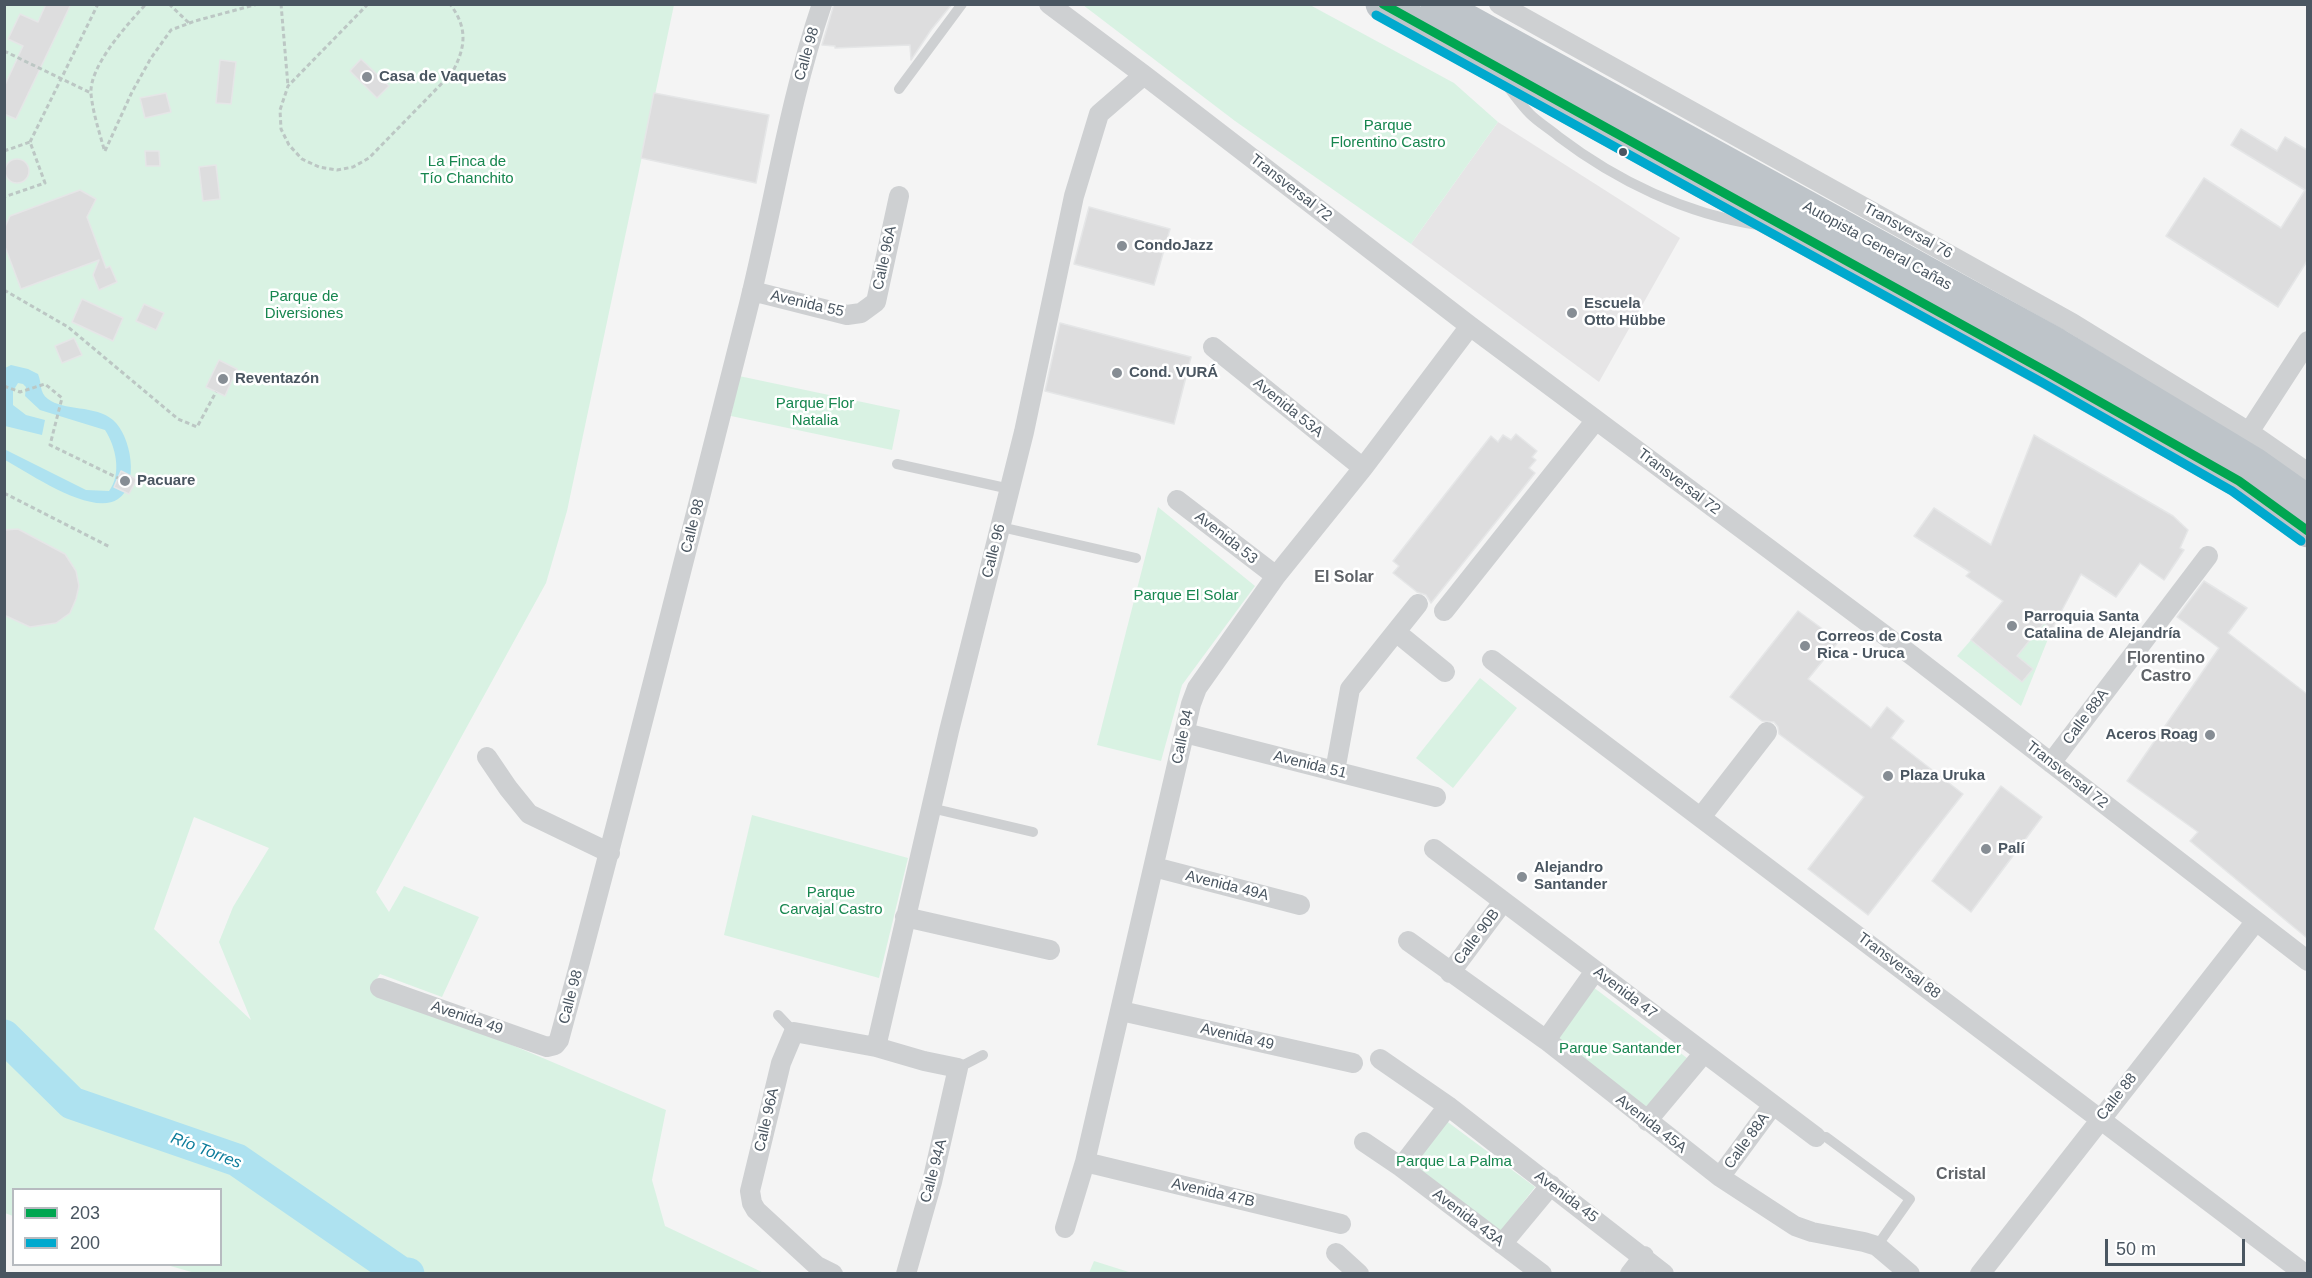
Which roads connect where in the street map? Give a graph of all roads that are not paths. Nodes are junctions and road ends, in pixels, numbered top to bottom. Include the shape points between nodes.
1 (822, 4) edge
2 (962, 4) edge
3 (1049, 4) edge
4 (1382, 4) edge
5 (1437, 4) edge
6 (1499, 4) edge
7 (1144, 75) junction
8 (899, 89) dead end
9 (899, 196) dead end
10 (752, 291) junction
11 (861, 313) joint
12 (1470, 326) junction
13 (2307, 341) edge
14 (1213, 347) dead end
15 (1596, 420) junction
16 (2249, 432) junction
17 (897, 464) dead end
18 (1363, 468) junction
19 (2307, 473) edge
20 (1010, 489) junction
21 (1177, 500) dead end
22 (2307, 502) edge
23 (1000, 527) junction
24 (2307, 531) edge
25 (2208, 556) dead end
26 (1136, 558) dead end
27 (1276, 576) junction
28 (1418, 604) dead end
29 (1444, 611) dead end
30 (1396, 632) junction
31 (1492, 660) dead end
32 (1445, 672) dead end
33 (1767, 732) dead end
34 (1185, 733) junction
35 (487, 757) dead end
36 (2051, 763) junction
37 (1335, 771) junction
38 (1436, 797) dead end
39 (931, 808) junction
40 (1701, 818) junction
41 (1033, 832) dead end
42 (1434, 849) dead end
43 (610, 853) junction
44 (1154, 867) junction
45 (1503, 902) junction
46 (1300, 905) dead end
47 (905, 917) junction
48 (2256, 921) junction
49 (1408, 941) dead end
50 (1050, 950) dead end
51 (2307, 961) edge
52 (1595, 971) junction
53 (1450, 973) junction
54 (380, 988) dead end
55 (1121, 1011) junction
56 (778, 1015) dead end
57 (794, 1032) junction
58 (1546, 1040) junction
59 (555, 1045) joint
60 (876, 1047) junction
61 (1704, 1053) junction
62 (983, 1055) dead end
63 (1380, 1059) dead end
64 (1353, 1064) dead end
65 (958, 1068) junction
66 (1773, 1105) junction
67 (1448, 1106) junction
68 (2100, 1118) junction
69 (1647, 1121) junction
70 (1821, 1137) joint
71 (1364, 1142) dead end
72 (1085, 1162) junction
73 (1401, 1167) junction
74 (1720, 1177) junction
75 (1551, 1185) junction
76 (1341, 1224) dead end
77 (1065, 1228) dead end
78 (1502, 1244) junction
79 (1877, 1246) junction
80 (1336, 1253) dead end
81 (1644, 1256) junction
82 (833, 1274) edge
83 (906, 1274) edge
84 (1359, 1274) edge
85 (1542, 1274) edge
86 (1630, 1274) edge
87 (1664, 1274) edge
88 (1910, 1274) edge
89 (1980, 1274) edge
90 (2305, 1274) edge

1 - 10 street, Calle 98 via 806,51
2 - 8 lane
3 - 7 street, Transversal 72
4 - 24 highway, Autopista General Cañas via 2239,481
5 - 22 highway, Autopista General Cañas via 2056,344 2253,463
6 - 16 street, Transversal 76 via 2072,323
7 - 12 street, Transversal 72
7 - 20 street, Calle 96 via 1099,114 1074,196
9 - 11 street, Calle 96A via 876,302
10 - 11 street, Avenida 55 via 847,315
10 - 43 street, Calle 98
12 - 15 street, Transversal 72
12 - 18 street, Calle 94
13 - 16 street
14 - 18 street, Avenida 53A
15 - 29 street
15 - 36 street, Transversal 72
16 - 19 street, Transversal 76
17 - 20 lane
18 - 27 street, Calle 94
20 - 23 street, Calle 96
21 - 27 street, Avenida 53
23 - 26 lane
23 - 39 street, Calle 96
25 - 36 street, Calle 88A
27 - 34 street, Calle 94 via 1197,688
28 - 30 street
30 - 32 street
30 - 37 street via 1350,689
31 - 40 street, Transversal 88
33 - 40 street
34 - 37 street, Avenida 51
34 - 44 street, Calle 94
35 - 43 street via 529,814
36 - 48 street, Transversal 72
37 - 38 street, Avenida 51
39 - 41 lane
39 - 47 street, Calle 96
40 - 68 street, Transversal 88
42 - 45 street, Avenida 47
43 - 59 street, Calle 98
44 - 46 street, Avenida 49A
44 - 55 street, Calle 94
45 - 52 street, Avenida 47
45 - 53 street, Calle 90B
47 - 50 street
47 - 60 street, Calle 96
48 - 51 street, Transversal 72
48 - 68 street, Calle 88
49 - 53 street, Avenida 45A
52 - 58 street
52 - 61 street, Avenida 47
53 - 58 street, Avenida 45A
54 - 59 street, Avenida 49 via 547,1047
55 - 64 street, Avenida 49
55 - 72 street, Calle 94
56 - 57 lane
57 - 60 street
57 - 82 street, Calle 96A via 781,1063 750,1191 756,1210 817,1266
58 - 69 street, Avenida 45A
60 - 65 street
61 - 66 street, Avenida 47
61 - 69 street
62 - 65 lane
63 - 67 street, Avenida 45
65 - 83 street, Calle 94A
66 - 70 street, Avenida 47
66 - 74 street, Calle 88A
67 - 73 street
67 - 75 street, Avenida 45
68 - 89 street, Calle 88
68 - 90 street, Transversal 88
69 - 74 street, Avenida 45A
70 - 79 lane via 1910,1199
71 - 73 street, Avenida 43A
72 - 76 street, Avenida 47B
72 - 77 street, Calle 94
73 - 78 street, Avenida 43A
74 - 79 street, Avenida 45A via 1795,1226
75 - 78 street
75 - 81 street, Avenida 45
78 - 85 street, Avenida 43A
79 - 88 street, Avenida 45A
80 - 84 street
81 - 86 street
81 - 87 street, Avenida 45

